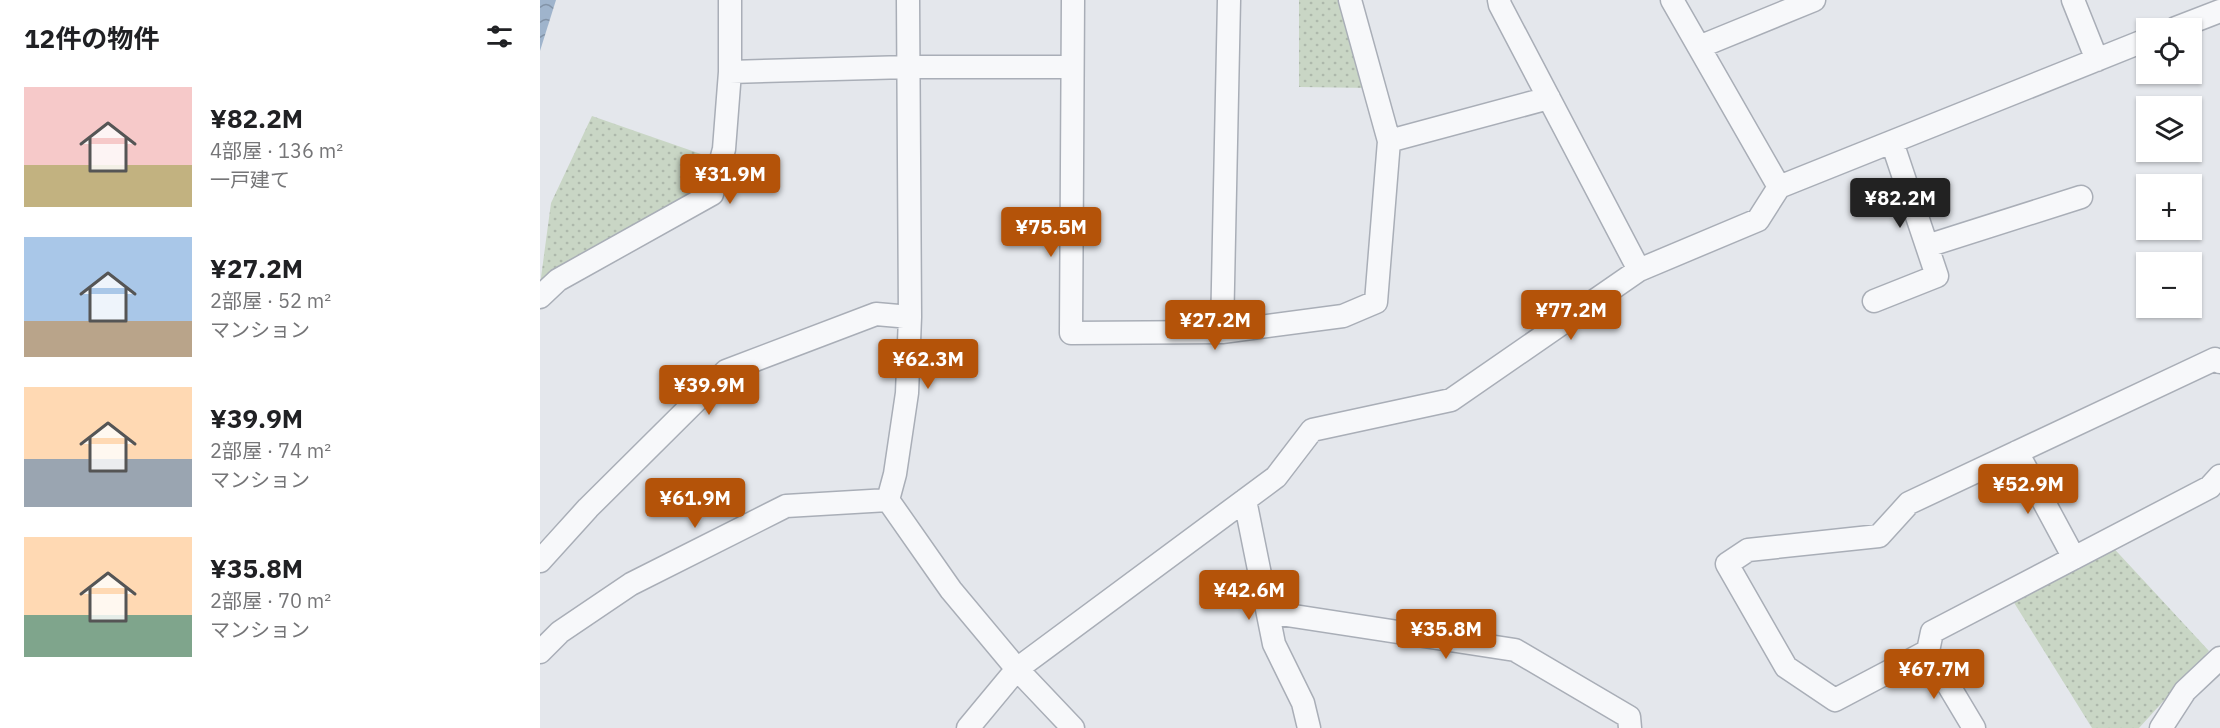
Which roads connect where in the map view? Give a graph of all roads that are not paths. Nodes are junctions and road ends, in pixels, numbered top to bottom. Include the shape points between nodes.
1 (730, 0) edge
2 (908, 0) edge
3 (1072, 0) edge
4 (1229, 0) edge
5 (1350, 0) edge
6 (1500, 0) edge
7 (1672, 0) edge
8 (1814, 0) edge
9 (2073, 0) edge
10 (2220, 11) edge
11 (2202, 18) edge
12 (2136, 44) edge
13 (1699, 47) junction
14 (2097, 60) junction
15 (908, 67) junction
16 (1072, 67) junction
17 (730, 72) junction
18 (1549, 98) junction
19 (1389, 141) junction
20 (1892, 142) junction
21 (1779, 187) junction
22 (2081, 197) dead end
23 (1927, 246) junction
24 (1639, 270) junction
25 (540, 297) edge
26 (1874, 301) dead end
27 (910, 317) junction
28 (1222, 332) junction
29 (2220, 362) edge
30 (2017, 452) junction
31 (2220, 476) edge
32 (888, 500) junction
33 (1245, 500) junction
34 (2074, 558) junction
35 (540, 561) edge
36 (1268, 612) junction
37 (1928, 651) junction
38 (540, 652) edge
39 (2220, 658) edge
40 (1017, 669) junction
41 (968, 728) edge
42 (1073, 728) edge
43 (1309, 728) edge
44 (1630, 728) edge
45 (1974, 728) edge
46 (2161, 728) edge

1 - 17 street
2 - 15 street
3 - 16 street
4 - 28 street
5 - 19 street
6 - 18 street
7 - 13 street
8 - 13 street
9 - 14 street
10 - 11 street
12 - 14 street
13 - 21 street
14 - 20 street
15 - 16 street
15 - 17 street
15 - 27 street
16 - 28 street via 1071,333
17 - 25 street via 724,149 712,195 558,280
18 - 19 street
18 - 24 street
19 - 28 street via 1376,302 1343,316
20 - 21 street
20 - 23 street
21 - 24 street via 1758,220
22 - 23 street
23 - 26 street via 1937,276
24 - 33 street via 1451,400 1312,430 1276,477
27 - 32 street via 907,393
27 - 35 street via 876,314 726,371
29 - 30 street via 2215,359
30 - 34 street
30 - 37 street via 1909,503 1879,536 1748,550 1727,564 1786,667 1835,700
31 - 34 street via 2210,488
32 - 38 street via 786,506 631,584 560,632
32 - 40 street via 951,590
33 - 36 street
33 - 40 street
34 - 37 street via 1932,632
36 - 43 street via 1274,644 1303,703
36 - 44 street via 1515,650 1629,717
37 - 45 street
39 - 46 street via 2185,691
40 - 41 street
40 - 42 street

